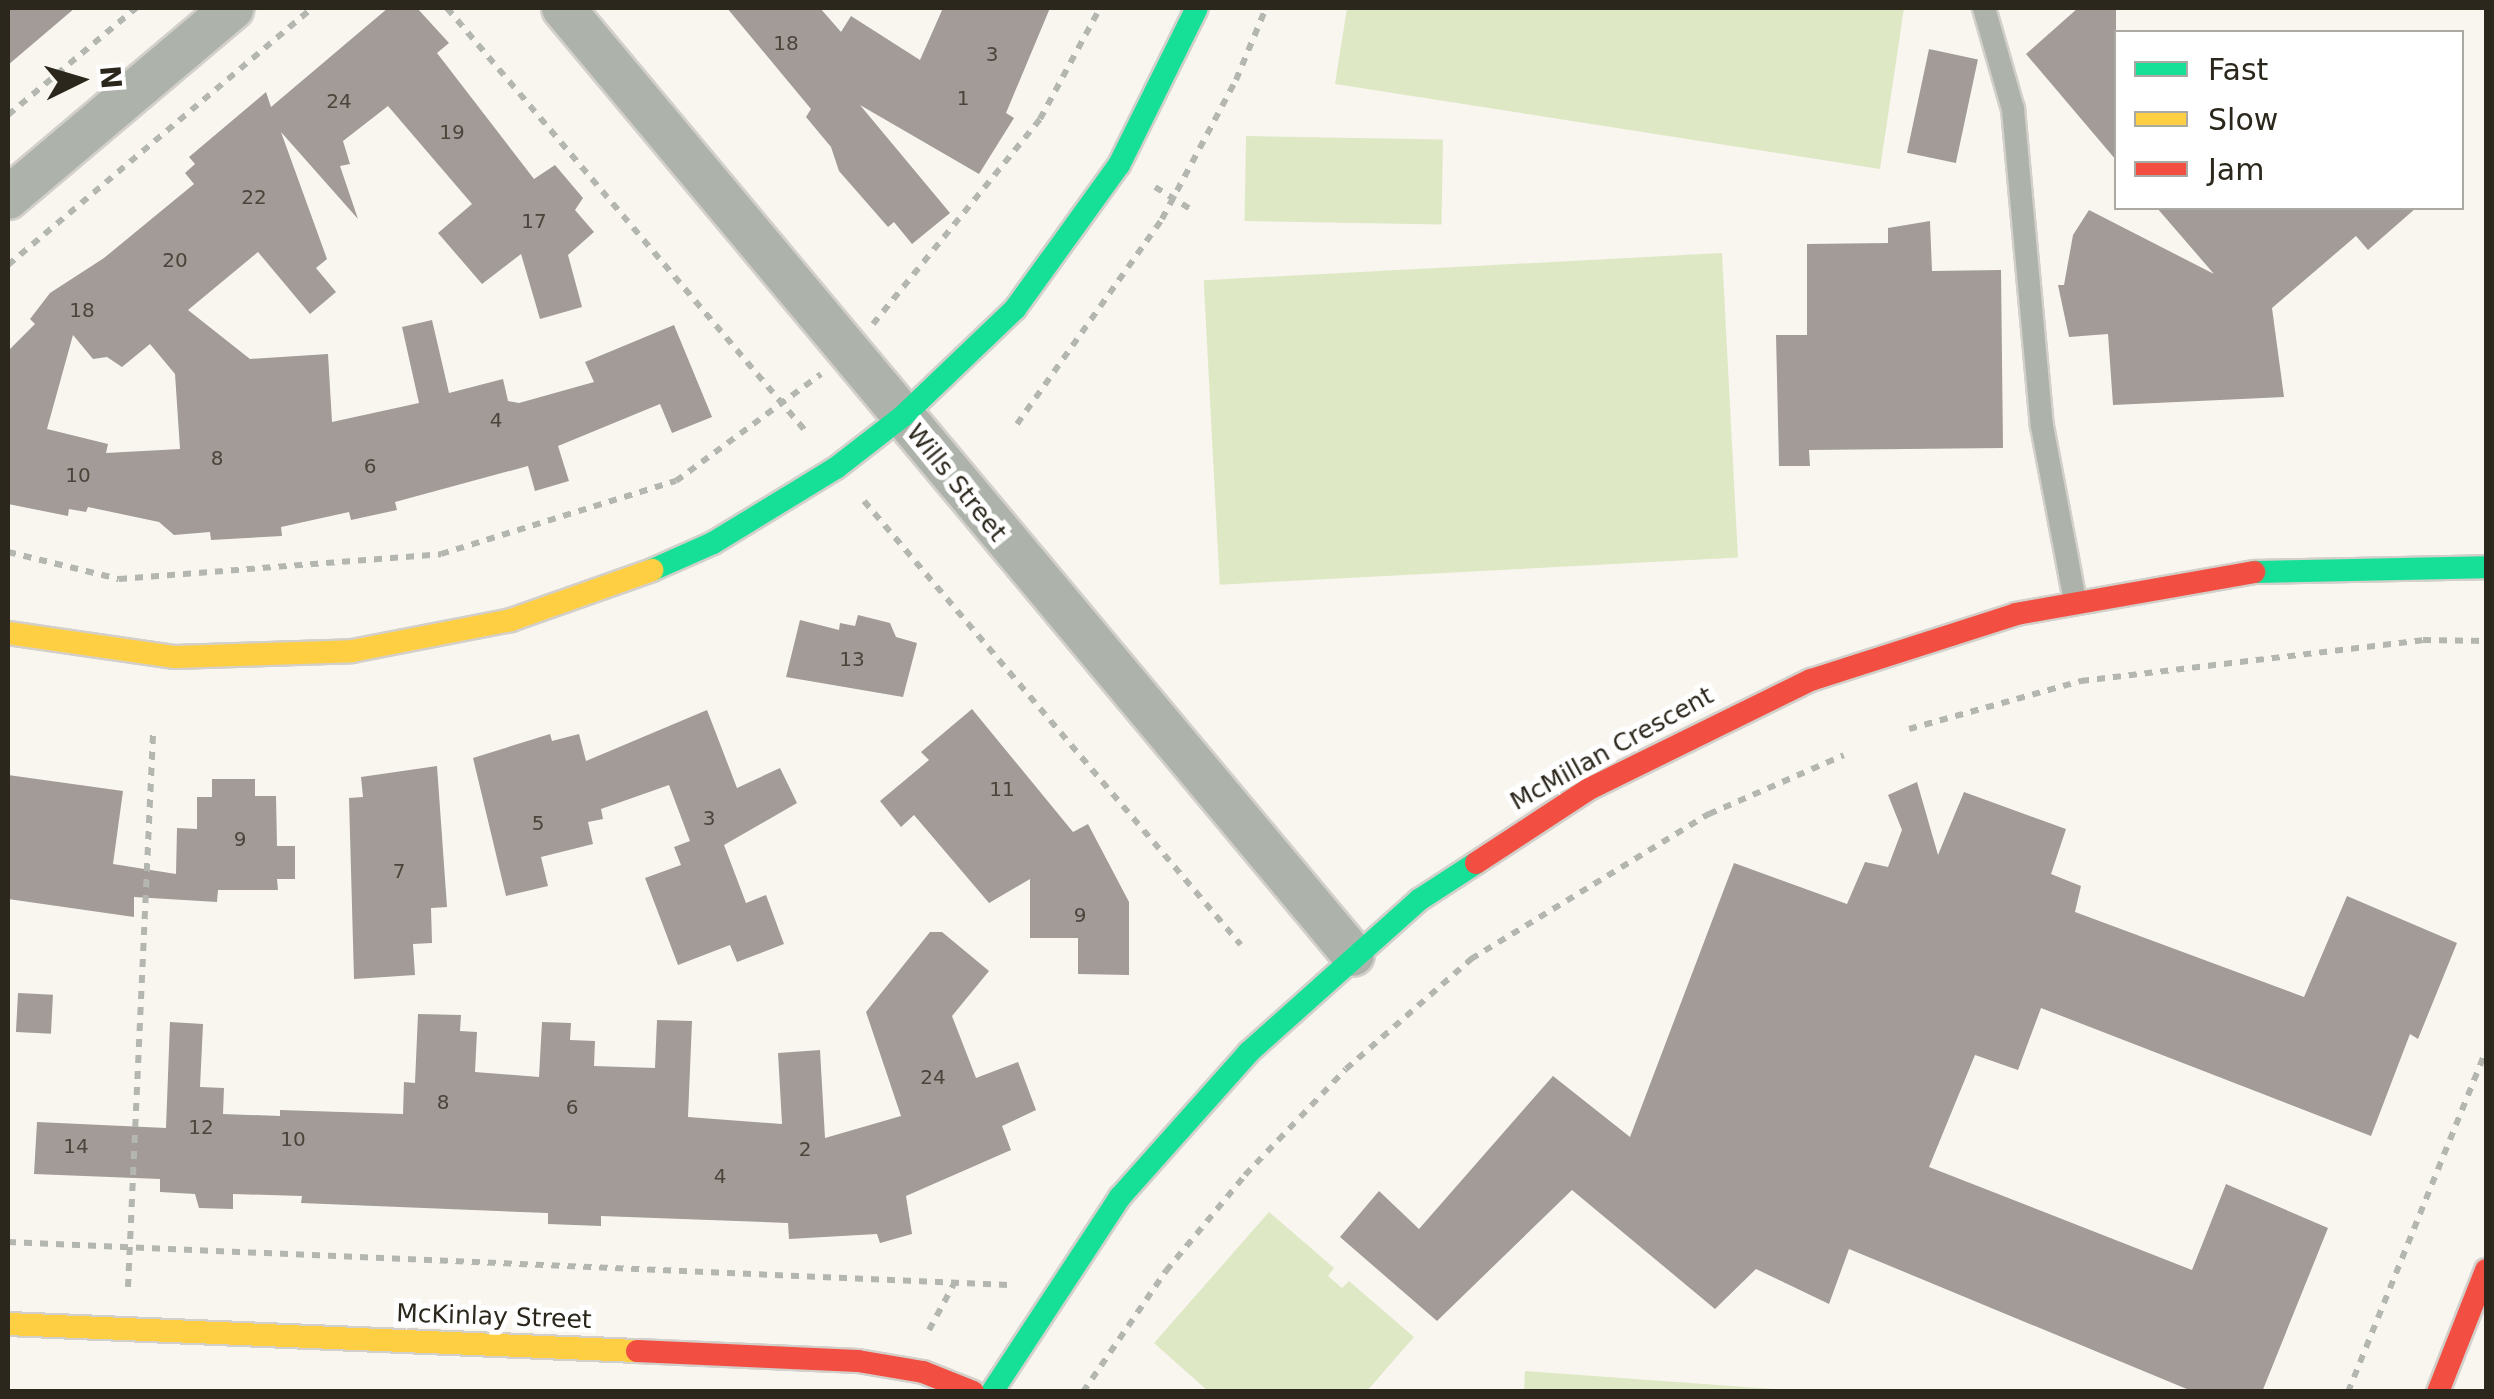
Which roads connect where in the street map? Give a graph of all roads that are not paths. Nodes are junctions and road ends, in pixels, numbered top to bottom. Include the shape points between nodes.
1 (233, 8) edge
2 (563, 8) edge
3 (1197, 8) edge
4 (1984, 8) edge
5 (8, 198) edge
6 (903, 416) junction
7 (2486, 567) edge
8 (2075, 600) junction
9 (8, 634) edge
10 (1352, 955) junction
11 (2486, 1270) edge
12 (8, 1324) edge
13 (2478, 1364) dead end
14 (973, 1392) edge
15 (992, 1392) edge
16 (2438, 1392) edge
17 (2460, 1392) edge

1 - 5 street
2 - 6 street, Wills Street
3 - 6 main road via 1160,92 1076,232 1015,309
4 - 8 lane via 2013,109 2042,426
6 - 9 main road via 794,496 698,550 621,584 473,630 352,652 239,659 118,652
6 - 10 street, Wills Street
7 - 8 main road, McMillan Crescent via 2268,571
8 - 10 main road, McMillan Crescent via 1857,663 1679,740 1486,851
10 - 15 main road, McMillan Crescent via 1236,1065 1134,1178
11 - 16 main road
12 - 14 main road, McKinlay Street via 858,1362 922,1372
13 - 17 main road

